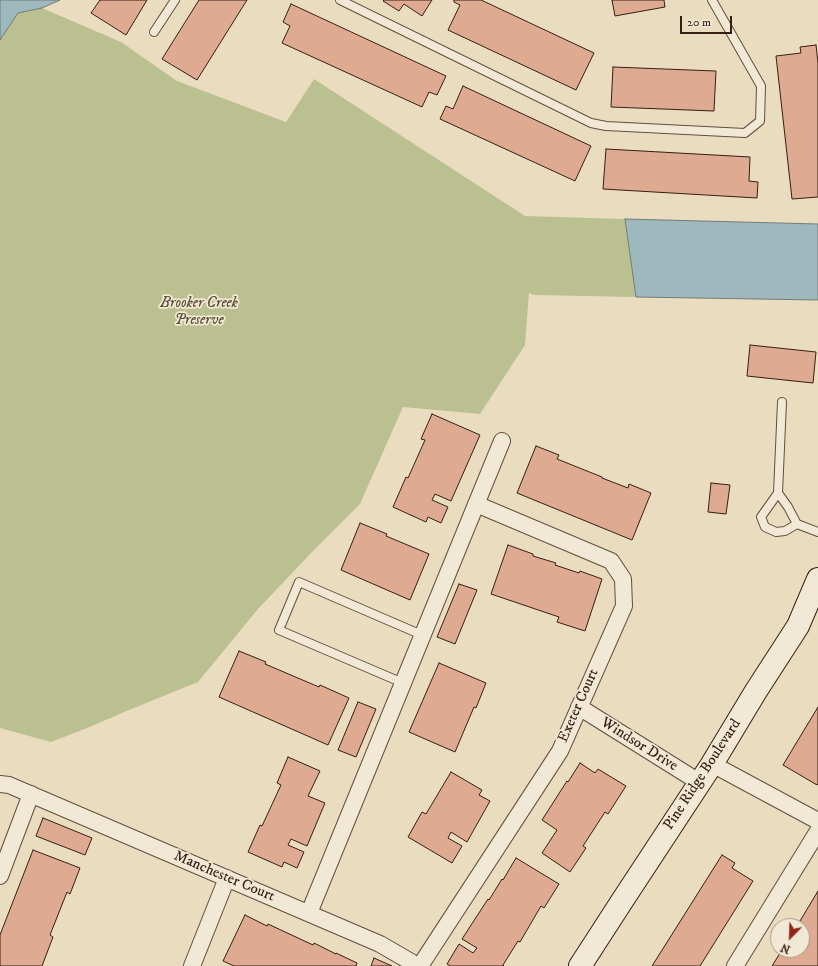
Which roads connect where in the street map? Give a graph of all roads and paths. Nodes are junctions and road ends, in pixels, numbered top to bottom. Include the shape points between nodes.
1 (175, 0) edge
2 (340, 0) edge
3 (712, 0) edge
4 (354, 3) edge
5 (154, 32) dead end
6 (782, 402) dead end
7 (502, 441) dead end
8 (778, 493) junction
9 (476, 504) junction
10 (796, 524) junction
11 (818, 532) edge
12 (818, 579) edge
13 (422, 635) junction
14 (403, 683) junction
15 (579, 707) junction
16 (712, 764) junction
17 (699, 782) junction
18 (0, 784) edge
19 (31, 794) junction
20 (818, 821) edge
21 (818, 831) edge
22 (0, 876) edge
23 (227, 878) junction
24 (309, 913) junction
25 (192, 966) edge
26 (414, 966) edge
27 (420, 966) edge
28 (580, 966) edge
29 (735, 966) edge

1 - 5 lane
2 - 4 lane
3 - 4 lane via 761,86 760,121 746,133 606,126 591,123
6 - 8 lane
7 - 9 street
8 - 10 lane
8 - 10 lane via 761,517 765,526 776,532 785,531
9 - 13 street
9 - 15 street, Exeter Court via 611,561 623,578 624,606
10 - 11 lane
12 - 16 street, Pine Ridge Boulevard via 798,626
13 - 14 street
13 - 14 lane via 299,582 278,630
14 - 24 street
15 - 17 street, Windsor Drive
15 - 27 street, Exeter Court via 560,751
16 - 17 street, Pine Ridge Boulevard
16 - 20 street
17 - 28 street, Pine Ridge Boulevard
18 - 19 street, Manchester Court
19 - 22 street
19 - 23 street, Manchester Court
21 - 29 street
23 - 24 street, Manchester Court
23 - 25 street
24 - 26 street, Manchester Court via 380,944

